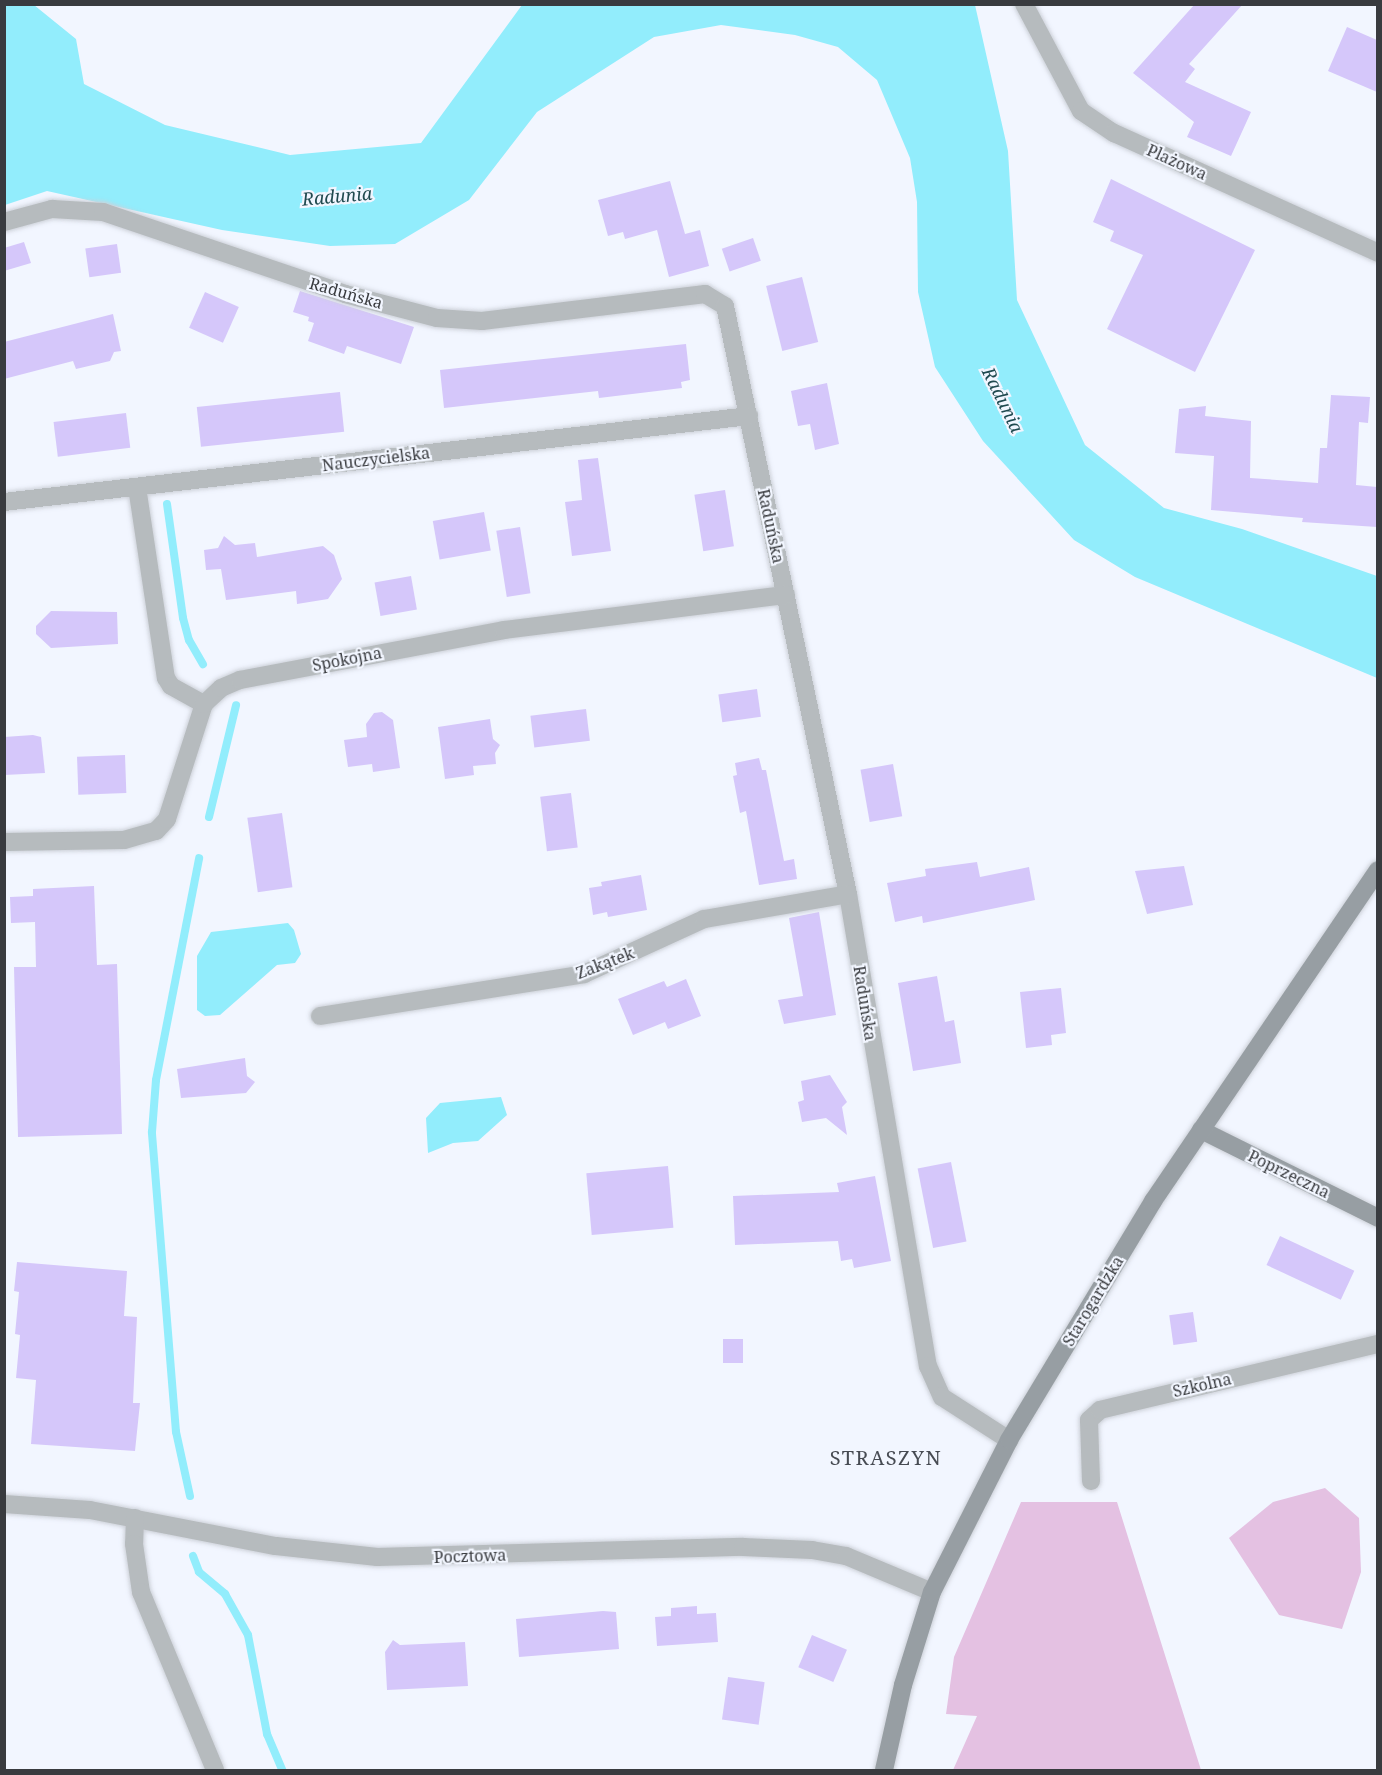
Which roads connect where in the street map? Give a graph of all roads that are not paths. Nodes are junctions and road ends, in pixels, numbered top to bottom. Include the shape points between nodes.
1 (1029, 7) edge
2 (4, 222) edge
3 (1377, 253) edge
4 (749, 416) junction
5 (137, 487) junction
6 (4, 502) edge
7 (786, 595) junction
8 (204, 704) junction
9 (4, 843) edge
10 (1377, 870) edge
11 (848, 894) junction
12 (320, 1016) dead end
13 (1201, 1130) junction
14 (1377, 1218) edge
15 (1377, 1344) edge
16 (1009, 1440) junction
17 (1091, 1480) dead end
18 (4, 1504) edge
19 (135, 1518) junction
20 (932, 1592) junction
21 (215, 1770) edge
22 (884, 1770) edge

1 - 3 street, Plażowa via 1081,111 1114,133
2 - 4 street, Raduńska via 52,209 103,212 345,294 437,318 482,321 705,294 725,306
4 - 5 street, Nauczycielska
4 - 7 street, Raduńska
5 - 6 street, Nauczycielska
5 - 8 street via 166,678 171,686
7 - 8 street, Spokojna via 504,630 371,653 240,680 221,688
7 - 11 street, Raduńska
8 - 9 street via 166,819 156,831 124,840
10 - 13 main road, Starogardzka
11 - 12 street, Zakątek via 704,919 584,974
11 - 16 street, Raduńska via 928,1366 942,1397
13 - 14 main road, Poprzeczna
13 - 16 main road, Starogardzka
15 - 17 street, Szkolna via 1100,1410 1089,1420
16 - 20 main road, Starogardzka
18 - 19 street, Pocztowa via 90,1510
19 - 20 street, Pocztowa via 276,1546 377,1557 743,1547 812,1550 846,1556
19 - 21 street via 134,1544 141,1592
20 - 22 main road, Starogardzka via 903,1685

